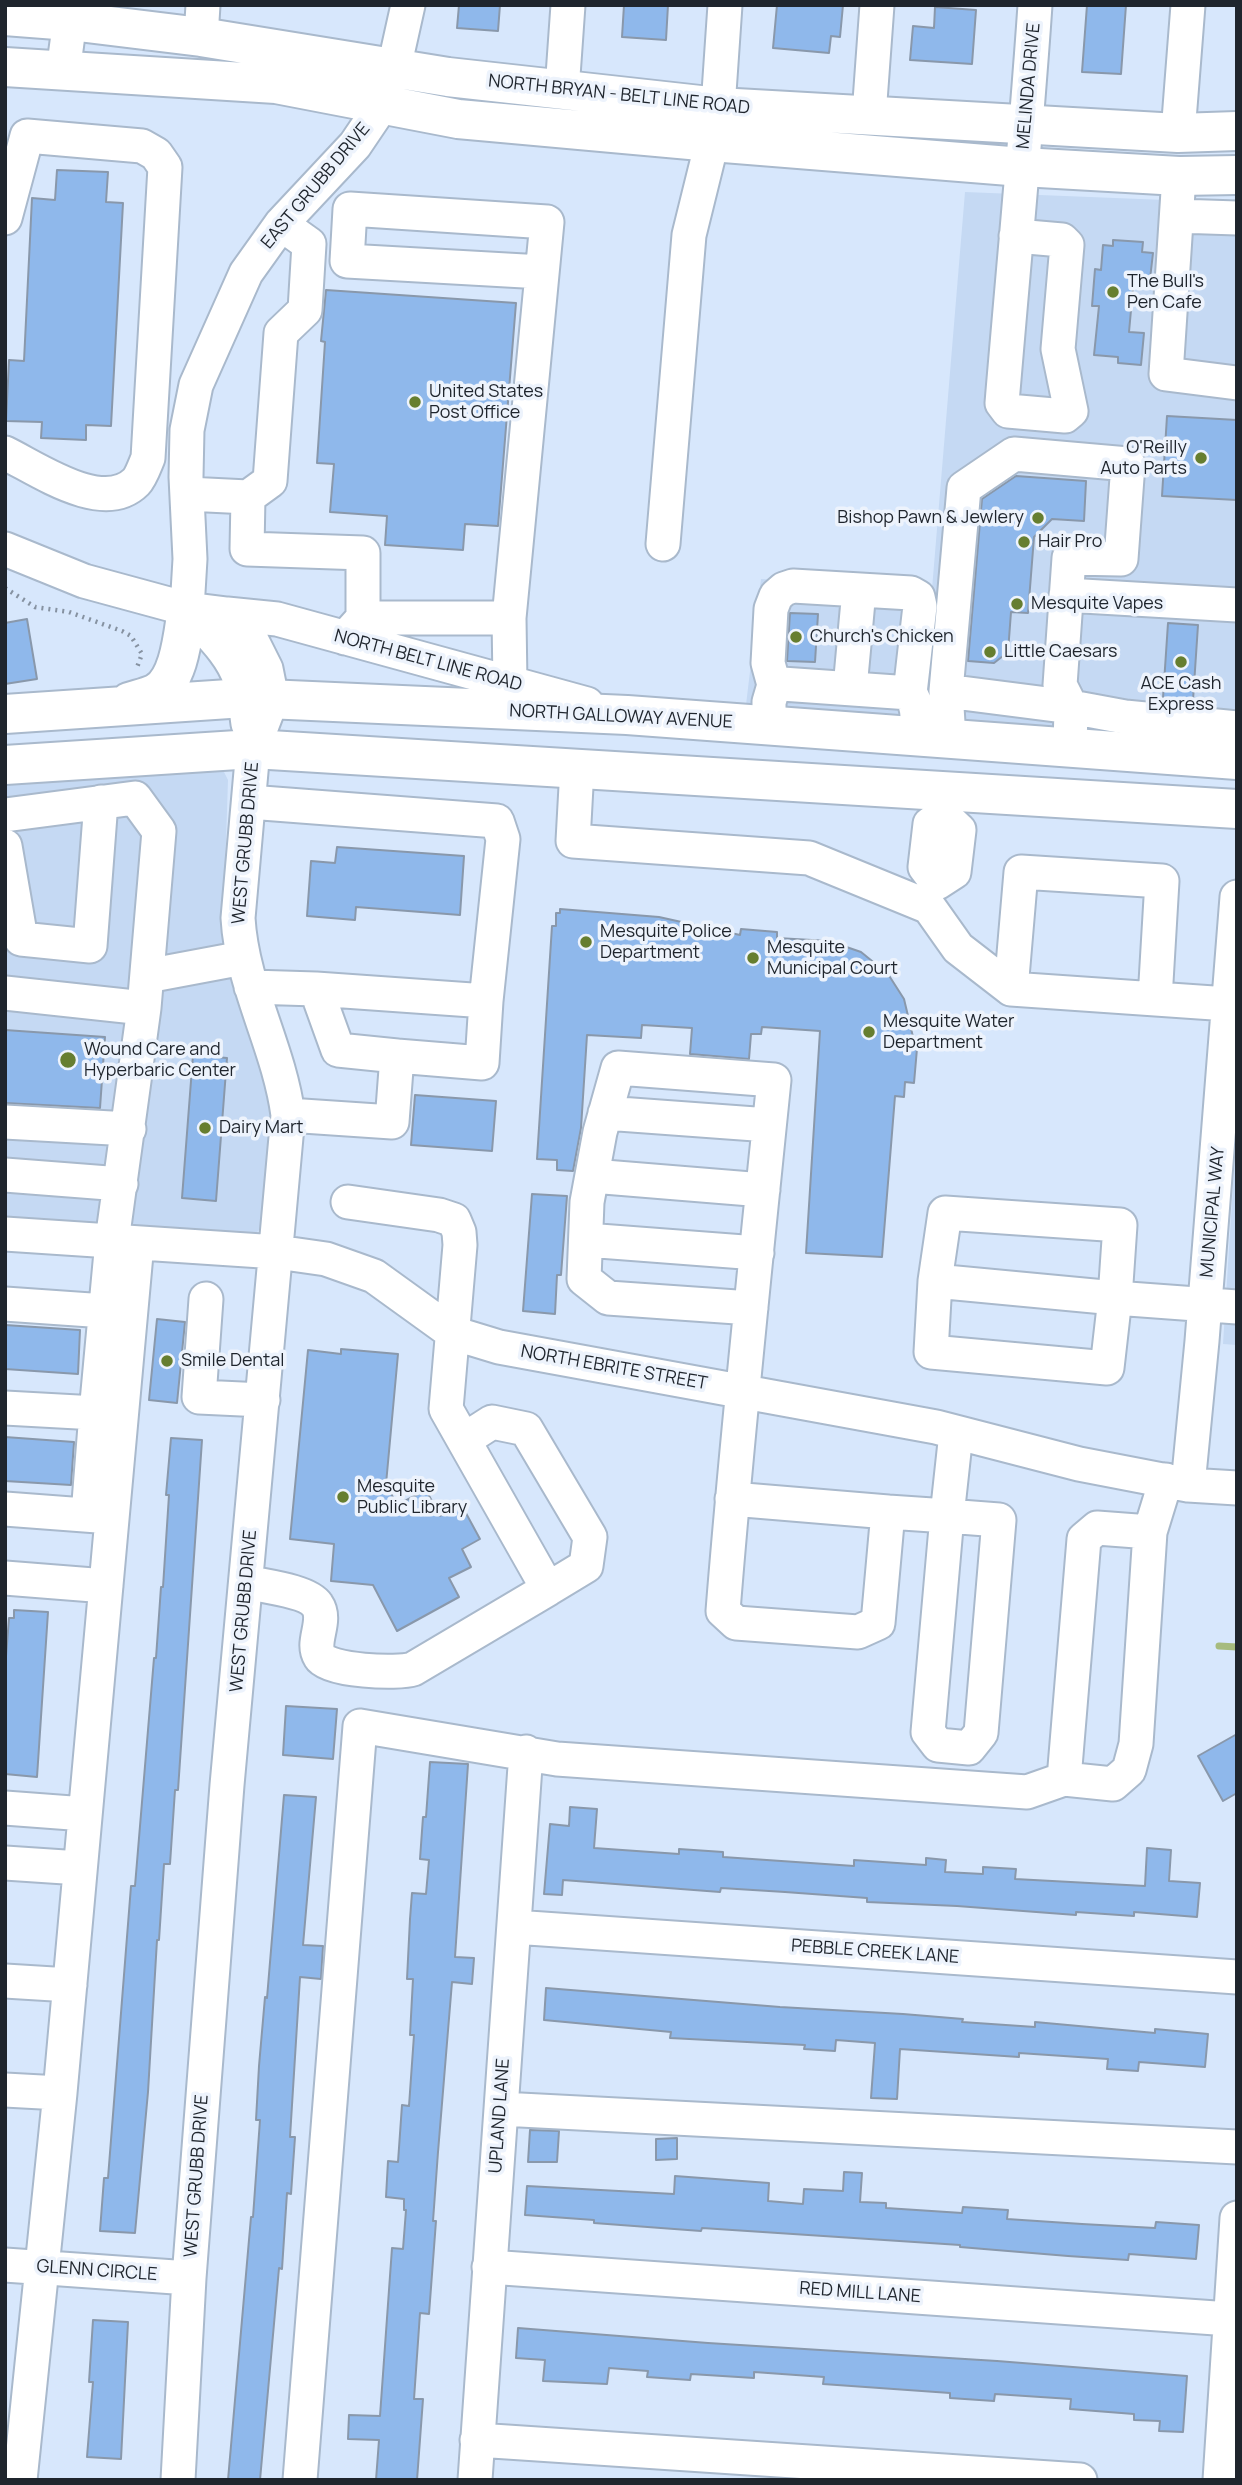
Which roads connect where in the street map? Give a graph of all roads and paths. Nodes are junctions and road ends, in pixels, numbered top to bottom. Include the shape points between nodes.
1 (408, 5) edge
2 (568, 5) edge
3 (725, 5) edge
4 (877, 5) edge
5 (1035, 5) edge
6 (1188, 5) edge
7 (71, 13) edge
8 (5, 16) edge
9 (202, 21) edge
10 (5, 67) edge
11 (394, 68) junction
12 (63, 72) junction
13 (562, 90) junction
14 (382, 105) junction
15 (869, 115) junction
16 (715, 124) junction
17 (1027, 124) junction
18 (1237, 131) edge
19 (1178, 133) junction
20 (16, 135) edge
21 (1022, 167) junction
22 (1237, 174) edge
23 (1180, 176) junction
24 (1177, 216) junction
25 (5, 218) edge
26 (1237, 218) edge
27 (281, 224) junction
28 (1016, 236) junction
29 (542, 272) junction
30 (1237, 383) edge
31 (150, 420) junction
32 (187, 430) junction
33 (5, 453) edge
34 (187, 494) junction
35 (248, 497) junction
36 (663, 544) dead end
37 (5, 548) edge
38 (5, 587) edge
39 (859, 590) junction
40 (1066, 595) junction
41 (1237, 605) edge
42 (187, 609) junction
43 (227, 614) junction
44 (509, 618) junction
45 (354, 628) junction
46 (510, 683) junction
47 (774, 685) junction
48 (850, 688) junction
49 (946, 691) junction
50 (910, 692) junction
51 (122, 693) junction
52 (258, 699) junction
53 (1071, 707) junction
54 (5, 714) edge
55 (627, 715) junction
56 (769, 725) junction
57 (1237, 728) edge
58 (1124, 734) junction
59 (933, 738) junction
60 (1070, 748) junction
61 (253, 749) junction
62 (1237, 760) edge
63 (5, 765) edge
64 (577, 768) junction
65 (101, 802) junction
66 (249, 802) junction
67 (944, 803) junction
68 (1237, 809) edge
69 (5, 815) edge
70 (5, 846) edge
71 (933, 895) junction
72 (1237, 897) edge
73 (1234, 969) edge
74 (247, 972) junction
75 (316, 989) junction
76 (1011, 989) junction
77 (146, 992) junction
78 (5, 993) edge
79 (1155, 999) junction
80 (485, 1001) junction
81 (1228, 1004) junction
82 (397, 1056) junction
83 (1230, 1088) edge
84 (605, 1113) junction
85 (288, 1115) junction
86 (5, 1122) edge
87 (769, 1125) junction
88 (128, 1129) junction
89 (5, 1175) edge
90 (592, 1176) junction
91 (121, 1184) junction
92 (763, 1190) junction
93 (348, 1202) dead end
94 (5, 1234) edge
95 (586, 1240) junction
96 (125, 1242) junction
97 (277, 1252) junction
98 (757, 1253) junction
99 (935, 1281) junction
100 (1115, 1298) junction
101 (206, 1299) dead end
102 (5, 1304) edge
103 (1221, 1306) edge
104 (751, 1308) junction
105 (105, 1311) junction
106 (453, 1333) junction
107 (743, 1392) junction
108 (263, 1400) junction
109 (5, 1408) edge
110 (96, 1413) junction
111 (956, 1433) junction
112 (464, 1440) junction
113 (1177, 1483) junction
114 (1237, 1488) edge
115 (732, 1499) junction
116 (5, 1509) edge
117 (888, 1512) junction
118 (100, 1516) junction
119 (947, 1516) junction
120 (1150, 1532) junction
121 (5, 1578) edge
122 (246, 1582) junction
123 (106, 1586) junction
124 (548, 1589) junction
125 (526, 1752) junction
126 (1065, 1779) junction
127 (5, 1808) edge
128 (85, 1814) junction
129 (5, 1863) edge
130 (80, 1868) junction
131 (514, 1927) junction
132 (1237, 1977) edge
133 (5, 1981) edge
134 (70, 1985) junction
135 (5, 2090) edge
136 (60, 2094) junction
137 (500, 2109) junction
138 (1237, 2147) edge
139 (1237, 2218) edge
140 (5, 2265) edge
141 (41, 2267) junction
142 (489, 2267) junction
143 (190, 2278) junction
144 (1230, 2319) junction
145 (15, 2423) edge
146 (477, 2440) junction
147 (20, 2480) edge
148 (178, 2480) edge
149 (300, 2480) edge
150 (475, 2480) edge
151 (1080, 2480) edge
152 (1220, 2480) edge

1 - 11 street, EAST GRUBB DRIVE
2 - 13 street
3 - 16 street
4 - 15 street
5 - 17 street, MELINDA DRIVE
6 - 19 street
7 - 8 main road, NORTH BRYAN - BELT LINE ROAD
7 - 9 main road, NORTH BRYAN - BELT LINE ROAD
7 - 12 street
9 - 11 main road, NORTH BRYAN - BELT LINE ROAD
10 - 12 main road, NORTH BRYAN - BELT LINE ROAD
11 - 13 main road, NORTH BRYAN - BELT LINE ROAD
11 - 14 street, EAST GRUBB DRIVE
12 - 14 main road, NORTH BRYAN - BELT LINE ROAD via 276,84
13 - 16 main road, NORTH BRYAN - BELT LINE ROAD
14 - 16 main road, NORTH BRYAN - BELT LINE ROAD via 458,119
14 - 27 street, EAST GRUBB DRIVE via 355,145
15 - 16 main road, NORTH BRYAN - BELT LINE ROAD
15 - 17 main road, NORTH BRYAN - BELT LINE ROAD
16 - 21 main road, NORTH BRYAN - BELT LINE ROAD
16 - 36 street via 689,236
17 - 19 main road, NORTH BRYAN - BELT LINE ROAD
17 - 21 street, MELINDA DRIVE
18 - 19 main road, NORTH BRYAN - BELT LINE ROAD
20 - 25 street
20 - 31 street via 142,146 156,154 165,167
21 - 23 main road, NORTH BRYAN - BELT LINE ROAD
21 - 28 street, MELINDA DRIVE
22 - 23 main road, NORTH BRYAN - BELT LINE ROAD
23 - 24 street
24 - 26 street
24 - 30 street via 1166,373
27 - 32 street, EAST GRUBB DRIVE via 246,273 219,328 196,385
27 - 35 street via 309,244 305,310 281,333 270,481
28 - 28 street, MELINDA DRIVE via 1002,403 1008,411 1065,416 1071,411 1058,349 1067,245 1062,240
29 - 29 street via 547,222 350,209 347,261
29 - 44 street
31 - 32 street
31 - 33 street via 148,458 137,481 105,496 82,491
32 - 34 street, EAST GRUBB DRIVE
34 - 35 street
34 - 42 street, EAST GRUBB DRIVE
35 - 45 street via 247,549 363,553
37 - 42 street via 84,581
38 - 51 path via 36,607 69,612 131,636 142,654
39 - 47 street via 793,586 776,596 768,654
39 - 48 street
39 - 50 street via 918,597
40 - 41 street
40 - 49 street via 1069,558 1121,559 1128,464 1014,454 964,488
40 - 53 street via 1060,685
42 - 43 street
42 - 51 main road via 178,663 168,681 158,692
42 - 52 street via 221,646 240,680
43 - 45 street, NORTH BELT LINE ROAD
43 - 52 street via 253,643 266,669
44 - 45 street
44 - 46 street
45 - 46 street, NORTH BELT LINE ROAD
46 - 55 street, NORTH BELT LINE ROAD
47 - 48 street
47 - 56 street
48 - 50 street
49 - 53 street
49 - 59 street
50 - 59 street
51 - 52 main road, NORTH GALLOWAY AVENUE
51 - 54 main road, NORTH GALLOWAY AVENUE
52 - 55 main road, NORTH GALLOWAY AVENUE
52 - 61 street, WEST GRUBB DRIVE
53 - 58 street
53 - 60 street
55 - 56 main road, NORTH GALLOWAY AVENUE
56 - 59 main road, NORTH GALLOWAY AVENUE
57 - 58 street
58 - 60 main road, NORTH GALLOWAY AVENUE
58 - 62 main road, NORTH GALLOWAY AVENUE
59 - 60 main road, NORTH GALLOWAY AVENUE
59 - 67 main road
61 - 63 main road
61 - 64 main road
61 - 66 street, WEST GRUBB DRIVE
64 - 67 main road
64 - 71 street via 573,841 809,858
65 - 69 street
65 - 70 street via 90,946 21,939
65 - 77 street via 135,798 159,831
66 - 74 street, WEST GRUBB DRIVE via 238,918
66 - 80 street via 497,821 503,839
67 - 68 main road
67 - 71 street via 930,824 925,867
71 - 76 street via 958,948
72 - 73 street, MUNICIPAL WAY
73 - 81 street, MUNICIPAL WAY
74 - 75 street
74 - 77 street
74 - 85 street, WEST GRUBB DRIVE via 284,1084
75 - 80 street
75 - 82 street via 338,1050
76 - 79 street
76 - 79 street via 1021,872 1162,881
77 - 78 street
77 - 88 street
79 - 81 street
80 - 82 street via 482,1063
81 - 83 street, MUNICIPAL WAY
82 - 85 street via 392,1122
83 - 103 street, MUNICIPAL WAY
84 - 87 street
84 - 87 street via 618,1068 774,1080
84 - 90 street
85 - 97 street, WEST GRUBB DRIVE
86 - 88 street
87 - 92 street
88 - 91 street
89 - 91 street
90 - 92 street
90 - 95 street
91 - 96 street
92 - 98 street
93 - 106 street via 454,1220 460,1245
94 - 96 street, NORTH EBRITE STREET
95 - 98 street
95 - 104 street via 584,1279 608,1298
96 - 97 street, NORTH EBRITE STREET
96 - 105 street
96 - 118 street
97 - 106 street, NORTH EBRITE STREET via 326,1259 374,1276
97 - 108 street, WEST GRUBB DRIVE
98 - 104 street
99 - 100 street
99 - 100 street via 945,1213 1120,1225
99 - 100 street via 931,1352 1107,1368
100 - 103 street
101 - 108 street via 199,1397
102 - 105 street
103 - 113 street, MUNICIPAL WAY
104 - 107 street
105 - 110 street
106 - 107 street, NORTH EBRITE STREET via 499,1347
106 - 112 street via 446,1409
107 - 111 street, NORTH EBRITE STREET
107 - 115 street
108 - 122 street, WEST GRUBB DRIVE
109 - 110 street
110 - 118 street
111 - 113 street, NORTH EBRITE STREET
111 - 119 street
112 - 124 street
112 - 124 street via 492,1422 526,1429 590,1537 586,1566
113 - 114 street, NORTH EBRITE STREET
113 - 120 street, MUNICIPAL WAY
115 - 117 street
115 - 117 street via 723,1611 736,1623 858,1632 878,1623
116 - 118 street
117 - 119 street
118 - 123 street
119 - 119 street via 928,1732 938,1745 969,1748 981,1732 999,1520
120 - 126 street, MUNICIPAL WAY via 1136,1744 1129,1770 1112,1784
120 - 126 street via 1097,1528 1084,1539
121 - 123 street
122 - 124 street via 306,1596 317,1603 322,1615 317,1646 327,1664 389,1672 413,1669
122 - 143 street, WEST GRUBB DRIVE
123 - 128 street
125 - 126 street via 557,1759 1027,1792
125 - 131 street, UPLAND LANE
125 - 149 street via 360,1726
127 - 128 street
128 - 130 street
129 - 130 street
130 - 134 street
131 - 132 street, PEBBLE CREEK LANE
131 - 137 street, UPLAND LANE
133 - 134 street
134 - 136 street
135 - 136 street
136 - 141 street
137 - 138 street
137 - 142 street, UPLAND LANE
139 - 144 street
140 - 141 street, GLENN CIRCLE
141 - 143 street, GLENN CIRCLE
141 - 145 street
142 - 144 street, RED MILL LANE
142 - 146 street, UPLAND LANE
143 - 148 street, WEST GRUBB DRIVE
144 - 152 street
145 - 147 street
146 - 150 street, UPLAND LANE
146 - 151 street

